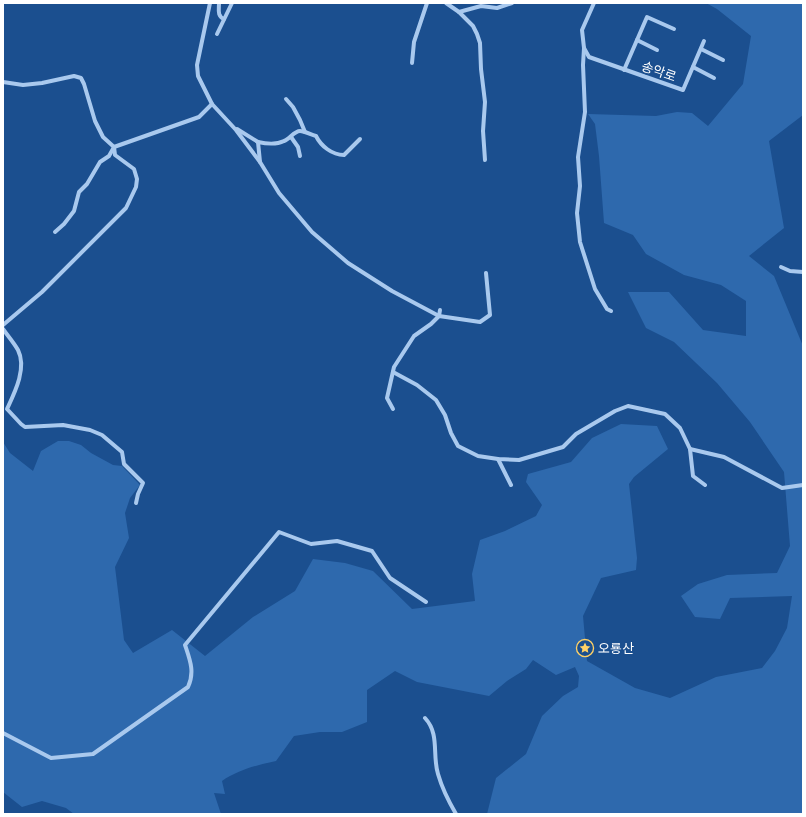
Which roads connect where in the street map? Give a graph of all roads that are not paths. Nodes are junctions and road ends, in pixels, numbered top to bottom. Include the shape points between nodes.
1 (210, 3) edge
2 (219, 3) edge
3 (232, 3) edge
4 (427, 3) edge
5 (446, 3) edge
6 (512, 3) edge
7 (594, 3) edge
8 (459, 12) junction
9 (224, 19) junction
10 (674, 29) dead end
11 (217, 34) dead end
12 (637, 40) junction
13 (704, 42) dead end
14 (584, 48) junction
15 (701, 49) junction
16 (658, 50) dead end
17 (723, 60) dead end
18 (412, 63) dead end
19 (693, 67) junction
20 (624, 70) junction
21 (714, 78) dead end
22 (3, 82) edge
23 (286, 99) dead end
24 (212, 104) junction
25 (233, 127) junction
26 (305, 133) junction
27 (291, 137) junction
28 (360, 139) dead end
29 (258, 142) junction
30 (114, 147) junction
31 (300, 156) dead end
32 (485, 160) dead end
33 (260, 162) junction
34 (55, 232) dead end
35 (781, 267) dead end
36 (803, 272) edge
37 (486, 273) dead end
38 (440, 310) dead end
39 (611, 311) dead end
40 (439, 316) junction
41 (3, 325) edge
42 (3, 329) edge
43 (393, 372) junction
44 (394, 409) dead end
45 (690, 449) junction
46 (498, 459) junction
47 (705, 484) dead end
48 (511, 485) dead end
49 (803, 485) edge
50 (136, 502) dead end
51 (426, 602) dead end
52 (425, 718) dead end
53 (3, 733) edge
54 (456, 814) edge

1 - 24 street via 197,65 198,76
2 - 9 street via 219,15
3 - 9 street
4 - 18 street via 414,42
5 - 8 street
6 - 8 street via 497,8 481,6
7 - 14 street via 582,30
8 - 32 street via 473,26 480,43 485,102
9 - 11 street
10 - 12 street, 송악로 via 647,17
12 - 16 street
12 - 20 street, 송악로
13 - 15 street, 송악로
14 - 20 street, 송악로 via 589,57
14 - 39 street via 582,65 585,112 578,157 580,186 577,213 580,242 595,289 607,309
15 - 17 street
15 - 19 street, 송악로
19 - 20 street, 송악로 via 683,90
19 - 21 street
22 - 30 street via 23,85 74,76 81,78 95,121 103,137
23 - 26 street via 293,107
24 - 25 street
24 - 30 street via 199,117
25 - 29 street
25 - 33 street
26 - 27 street via 295,132
26 - 28 street via 316,136 320,143 339,155 344,155
27 - 29 street via 280,143
27 - 31 street via 298,147
29 - 33 street
30 - 34 street via 79,192 74,211
30 - 41 street via 115,155 134,170 138,179 126,208 42,292
33 - 40 street via 279,193 312,232 348,263 392,291
35 - 36 street
37 - 40 street via 490,315 480,322
38 - 40 street
40 - 43 street via 414,336
42 - 50 street via 18,352 21,370 8,408 25,426 64,425 102,435 122,452 124,464 143,483
43 - 44 street via 387,398
43 - 46 street via 418,385 436,400 458,446 478,456
45 - 46 street via 680,428 665,414 628,406 576,434 563,447 519,460
45 - 47 street via 693,476
45 - 49 street via 724,457 782,488
46 - 48 street
51 - 53 street via 390,578 372,551 337,541 311,544 279,532 185,645 192,670 188,687 93,754 51,758
52 - 54 street via 433,732 438,774

